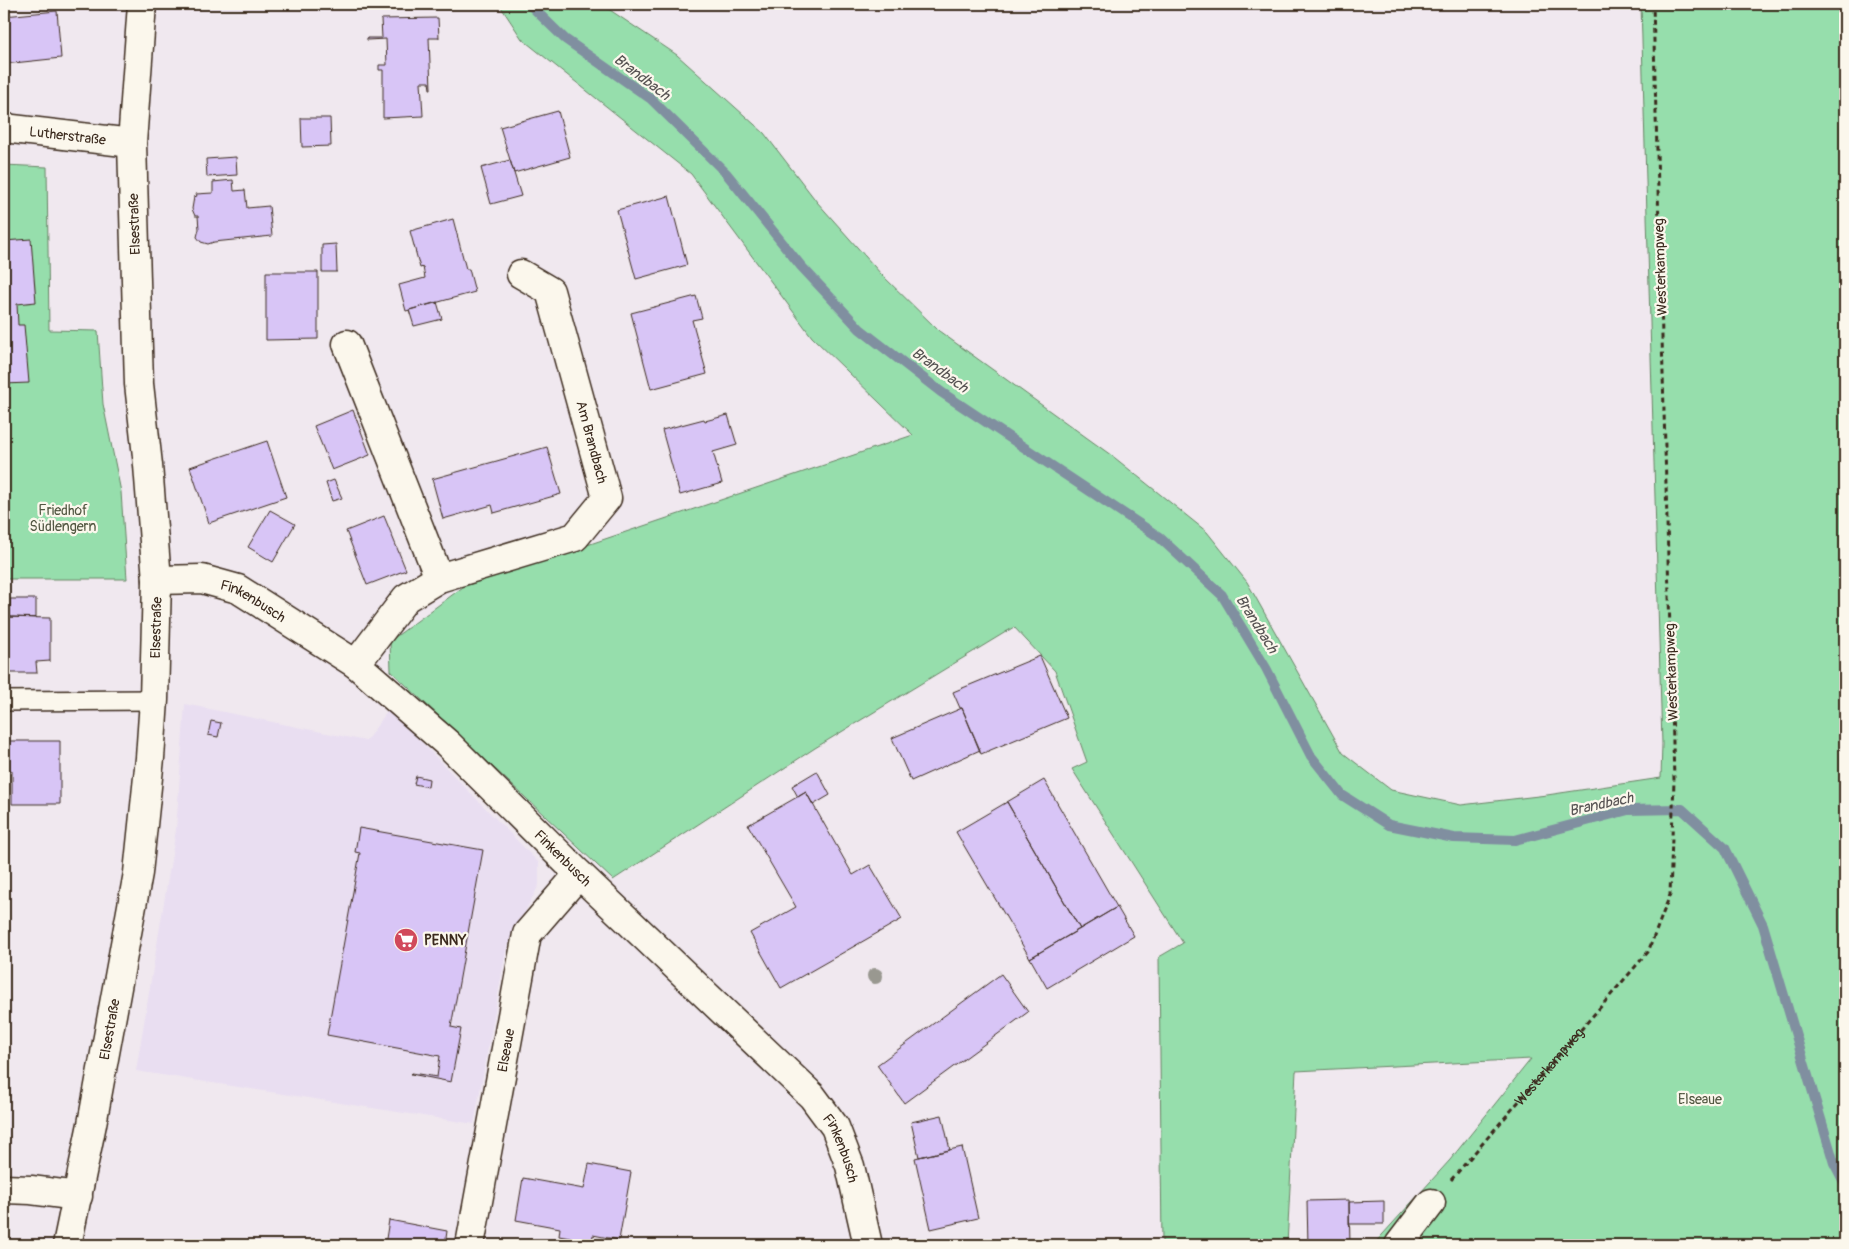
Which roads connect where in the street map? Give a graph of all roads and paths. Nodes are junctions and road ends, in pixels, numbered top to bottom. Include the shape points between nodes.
1 (142, 4) edge
2 (1653, 4) edge
3 (4, 128) edge
4 (132, 143) junction
5 (521, 274) dead end
6 (347, 344) dead end
7 (439, 578) junction
8 (158, 580) junction
9 (356, 664) junction
10 (154, 700) junction
11 (4, 701) edge
12 (579, 874) junction
13 (4, 1189) edge
14 (78, 1196) junction
15 (1431, 1204) joint
16 (67, 1245) edge
17 (470, 1245) edge
18 (868, 1245) edge
19 (1399, 1245) edge

1 - 4 street, Elsestraße
2 - 15 path, Westerkampweg via 1674,780 1670,895 1648,952
3 - 4 street, Lutherstraße
4 - 8 street, Elsestraße via 139,384
5 - 7 street, Am Brandbach via 550,290 607,498 575,537
6 - 7 street
7 - 9 street, Am Brandbach via 406,598
8 - 9 street, Finkenbusch via 202,579 238,589
8 - 10 street, Elsestraße
9 - 12 street, Finkenbusch via 448,744
10 - 11 lane
10 - 14 street, Elsestraße via 138,873
12 - 17 street, Elseaue via 528,934
12 - 18 street, Finkenbusch via 812,1096 835,1127 850,1166
13 - 14 street
14 - 16 street, Elsestraße
15 - 19 street

